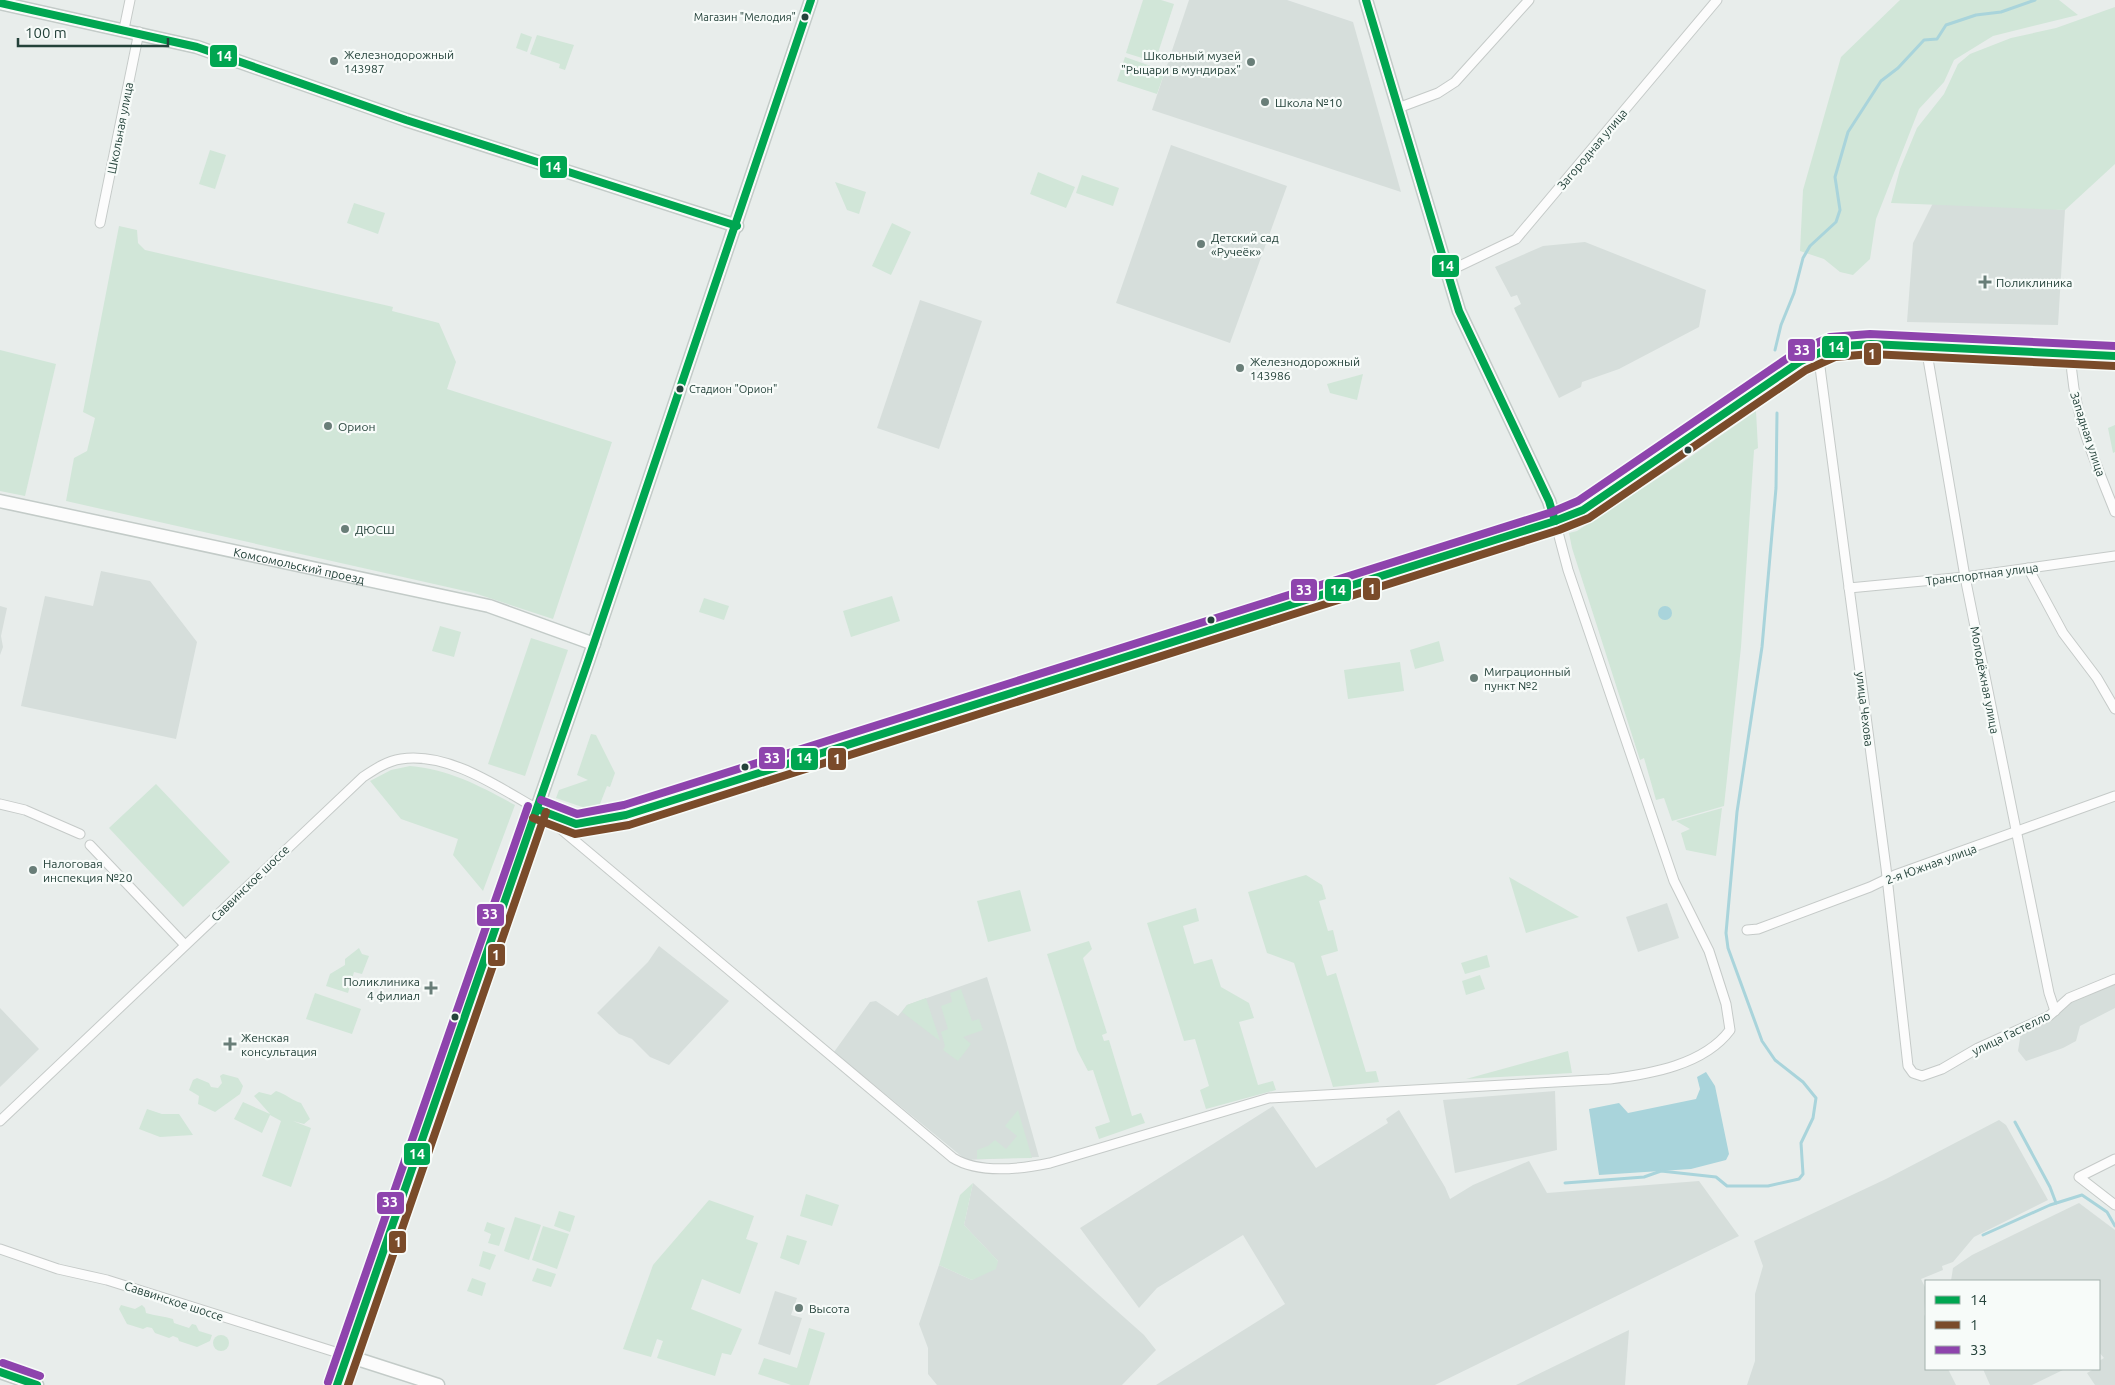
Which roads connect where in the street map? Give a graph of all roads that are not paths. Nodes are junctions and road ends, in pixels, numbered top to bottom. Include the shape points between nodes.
1 (130, 0) edge
2 (811, 0) edge
3 (1366, 0) edge
4 (1529, 0) edge
5 (1717, 0) edge
6 (0, 3) edge
7 (124, 29) junction
8 (139, 32) junction
9 (1398, 108) junction
10 (100, 223) dead end
11 (737, 226) junction
12 (1447, 272) junction
13 (1926, 347) junction
14 (1818, 352) junction
15 (2071, 354) junction
16 (2115, 356) edge
17 (0, 501) edge
18 (2115, 512) edge
19 (1555, 521) junction
20 (2115, 556) edge
21 (2028, 568) junction
22 (1965, 577) junction
23 (1849, 588) junction
24 (594, 644) junction
25 (2115, 709) edge
26 (2115, 796) edge
27 (0, 804) edge
28 (537, 809) junction
29 (576, 824) junction
30 (2016, 833) junction
31 (80, 834) dead end
32 (571, 838) junction
33 (90, 845) dead end
34 (1887, 879) junction
35 (1747, 930) dead end
36 (185, 945) junction
37 (2115, 979) edge
38 (2055, 1011) junction
39 (1908, 1066) joint
40 (0, 1120) edge
41 (2115, 1158) edge
42 (2115, 1205) edge
43 (0, 1249) edge
44 (348, 1356) junction
45 (0, 1372) edge
46 (38, 1385) edge
47 (338, 1385) edge
48 (438, 1385) edge

1 - 7 street
2 - 11 street
3 - 9 street
4 - 9 street via 1455,82 1438,93
5 - 12 street, Загородная улица via 1516,239
6 - 7 street
7 - 8 street
8 - 10 street, Школьная улица
8 - 11 street via 198,47 406,120
9 - 12 street
11 - 24 street
12 - 19 street via 1459,310 1549,501
13 - 14 street via 1850,344
13 - 15 street
13 - 22 street, Молодёжная улица
14 - 19 street via 1583,510
14 - 23 street, улица Чехова
15 - 16 street
15 - 18 street, Западная улица via 2071,383 2076,404
17 - 24 street, Комсомольский проезд via 489,606
19 - 29 street via 626,814
19 - 32 street, Саввинское шоссе via 1571,579 1667,863 1709,951 1726,1004 1730,1030 1716,1047 1686,1061 1640,1075 1610,1079 1269,1098 1050,1163 1016,1167 967,1165 953,1158
20 - 21 street, Транспортная улица
21 - 22 street, Транспортная улица
21 - 25 street via 2063,633
22 - 23 street, Транспортная улица
22 - 30 street, Молодёжная улица
23 - 34 street, улица Чехова
24 - 28 street
26 - 30 street, 2-я Южная улица
27 - 31 street via 25,810
28 - 29 street
28 - 32 street, Саввинское шоссе
28 - 36 street, Саввинское шоссе via 452,766 413,758 391,761 356,783
28 - 44 street
29 - 32 street
30 - 34 street, 2-я Южная улица
30 - 38 street, Молодёжная улица
33 - 36 street
34 - 35 street, 2-я Южная улица via 1758,929
34 - 39 street, улица Чехова
36 - 40 street, Саввинское шоссе
37 - 38 street, улица Гастелло via 2069,998
38 - 39 street, улица Гастелло via 1928,1075 1917,1076
41 - 42 street via 2079,1178
43 - 44 street, Саввинское шоссе
44 - 47 street
44 - 48 street
45 - 46 street

